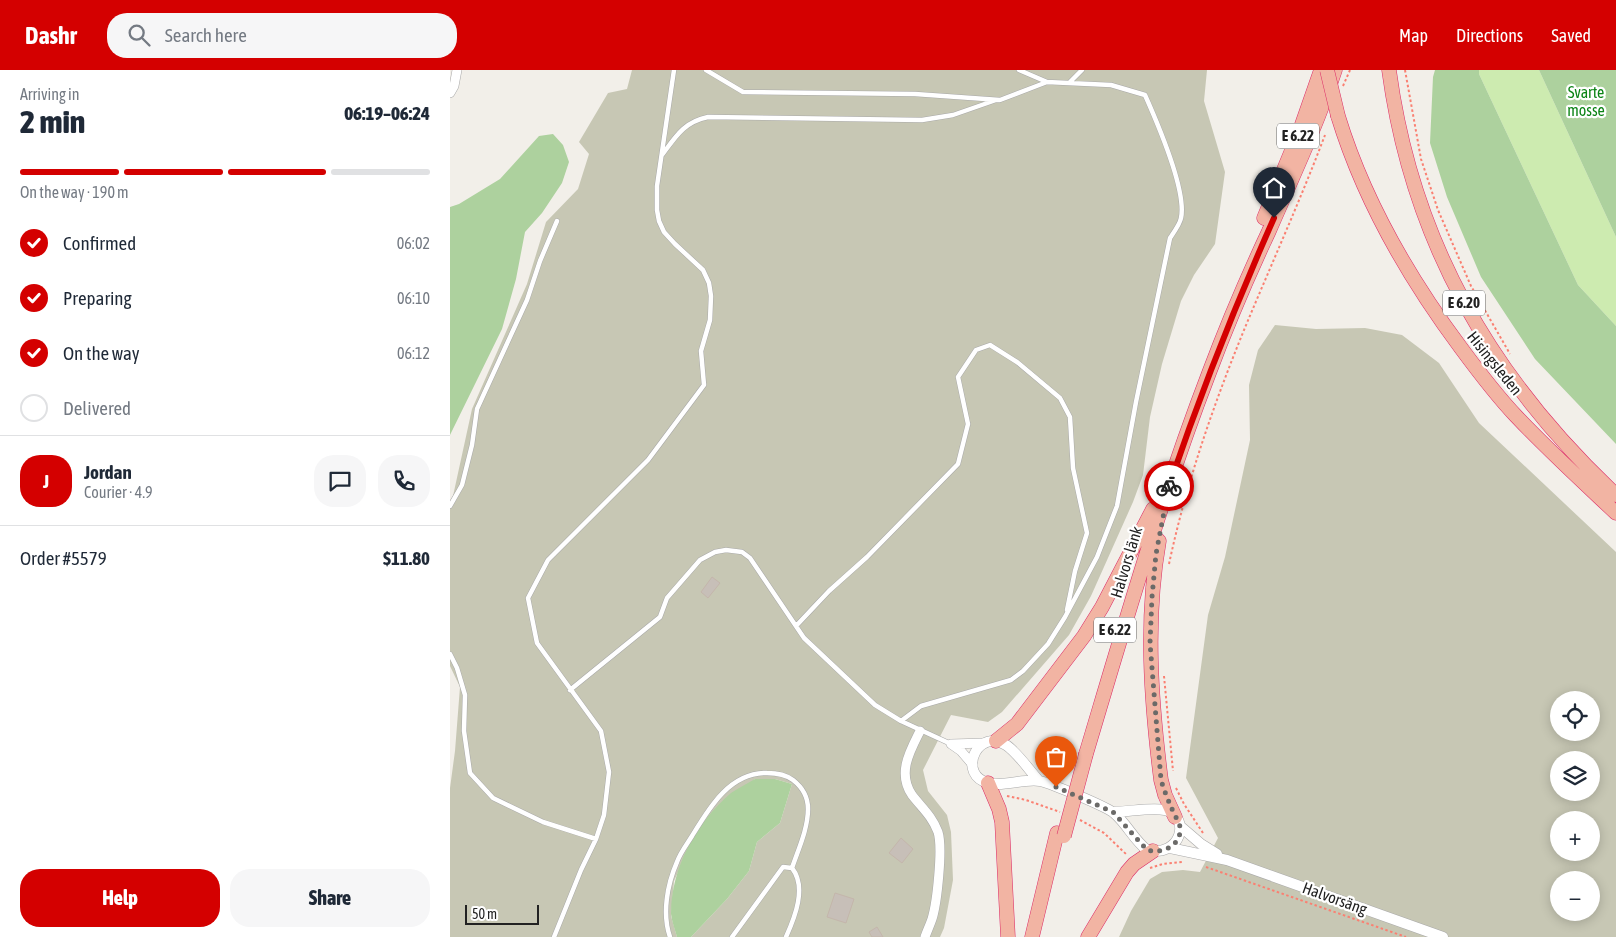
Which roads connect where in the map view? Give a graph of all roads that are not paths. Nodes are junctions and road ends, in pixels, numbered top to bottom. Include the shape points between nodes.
1 (457, 70) edge
2 (674, 70) edge
3 (706, 70) edge
4 (1019, 70) edge
5 (1082, 70) edge
6 (1321, 70) edge
7 (1327, 70) edge
8 (1335, 70) edge
9 (1389, 70) edge
10 (1048, 82) junction
11 (1070, 82) junction
12 (450, 93) edge
13 (996, 100) junction
14 (662, 156) junction
15 (557, 221) dead end
16 (1167, 495) junction
17 (1616, 495) edge
18 (450, 506) edge
19 (1153, 509) junction
20 (1616, 513) edge
21 (1065, 617) junction
22 (796, 626) junction
23 (450, 654) edge
24 (570, 690) junction
25 (900, 721) junction
26 (920, 731) junction
27 (990, 742) junction
28 (951, 744) junction
29 (1083, 753) junction
30 (973, 765) junction
31 (1039, 781) junction
32 (988, 783) junction
33 (1113, 812) junction
34 (1177, 821) junction
35 (1061, 834) junction
36 (596, 839) junction
37 (1170, 848) junction
38 (1199, 848) junction
39 (1153, 852) junction
40 (792, 868) junction
41 (554, 937) edge
42 (670, 937) edge
43 (732, 937) edge
44 (786, 937) edge
45 (925, 937) edge
46 (1008, 937) edge
47 (1032, 937) edge
48 (1040, 937) edge
49 (1088, 937) edge
50 (1443, 937) edge

1 - 12 street
2 - 14 lane
3 - 13 lane via 743,92 915,94
4 - 10 lane
5 - 11 lane
6 - 19 highway, Halvors länk / E 6.22 via 1200,374
7 - 20 highway, Hisingsleden / E 6.20, bridge via 1347,145 1369,200 1432,310 1514,415
8 - 16 highway, Halvors länk / E 6.22 via 1208,375
9 - 17 highway, Hisingsleden / E 6.20 via 1395,109 1417,195 1448,272 1473,319 1541,416
10 - 11 lane
10 - 13 lane
11 - 21 lane via 1111,85 1146,95 1181,193 1181,218 1170,238 1117,506 1097,557
13 - 14 lane via 954,115 922,120 708,117 684,127
14 - 24 lane via 657,186 659,221 664,232 703,270 709,283 710,320 701,351 704,385 648,460 548,560 528,598 537,643
15 - 18 lane via 527,300 477,409 462,485
16 - 29 highway, Halvors länk / E 6.22
16 - 34 highway, E 6.22 via 1156,554 1150,643 1161,780
19 - 27 highway, E 6.22 via 1084,636 1017,724
19 - 29 highway, Halvors länk / E 6.22
21 - 22 lane via 1087,533 1073,468 1070,416 1060,398 1017,362 990,345 976,350 958,377 968,424 958,464
21 - 25 lane via 1048,644 1012,680 921,706
22 - 24 lane via 750,558 742,552 715,552 688,572 667,598 660,617
22 - 25 lane via 804,638 875,705
23 - 36 lane via 464,696 464,731 470,773 493,798 543,822
24 - 36 lane via 601,731 609,772 604,815
25 - 26 lane
26 - 28 lane
26 - 45 street via 904,776 912,794 932,818 940,846 932,918
27 - 28 street
27 - 30 street, E 6.22 via 975,752
27 - 31 street, Halvorsäng via 1010,748
28 - 30 street
29 - 35 highway, Halvors länk / E 6.22
30 - 32 street via 980,779
31 - 32 street, Halvorsäng
31 - 33 street, Halvorsäng
32 - 46 highway via 1000,809 1003,829
33 - 34 street, Halvorsäng via 1164,810
33 - 39 street, Halvorsäng via 1142,846
34 - 37 street via 1177,841
34 - 38 street, Halvorsäng
35 - 47 highway, Halvors länk / E 6.22
35 - 48 highway, Halvors länk / E 6.22
36 - 41 lane
37 - 38 street, Halvorsäng
37 - 39 street, Halvorsäng
38 - 50 street, Halvorsäng
39 - 49 highway
40 - 42 lane via 806,822 807,798 788,777 760,773 746,776 726,788 707,810 677,861 666,905
40 - 43 lane via 783,867
40 - 44 lane via 797,875 799,896 794,921

